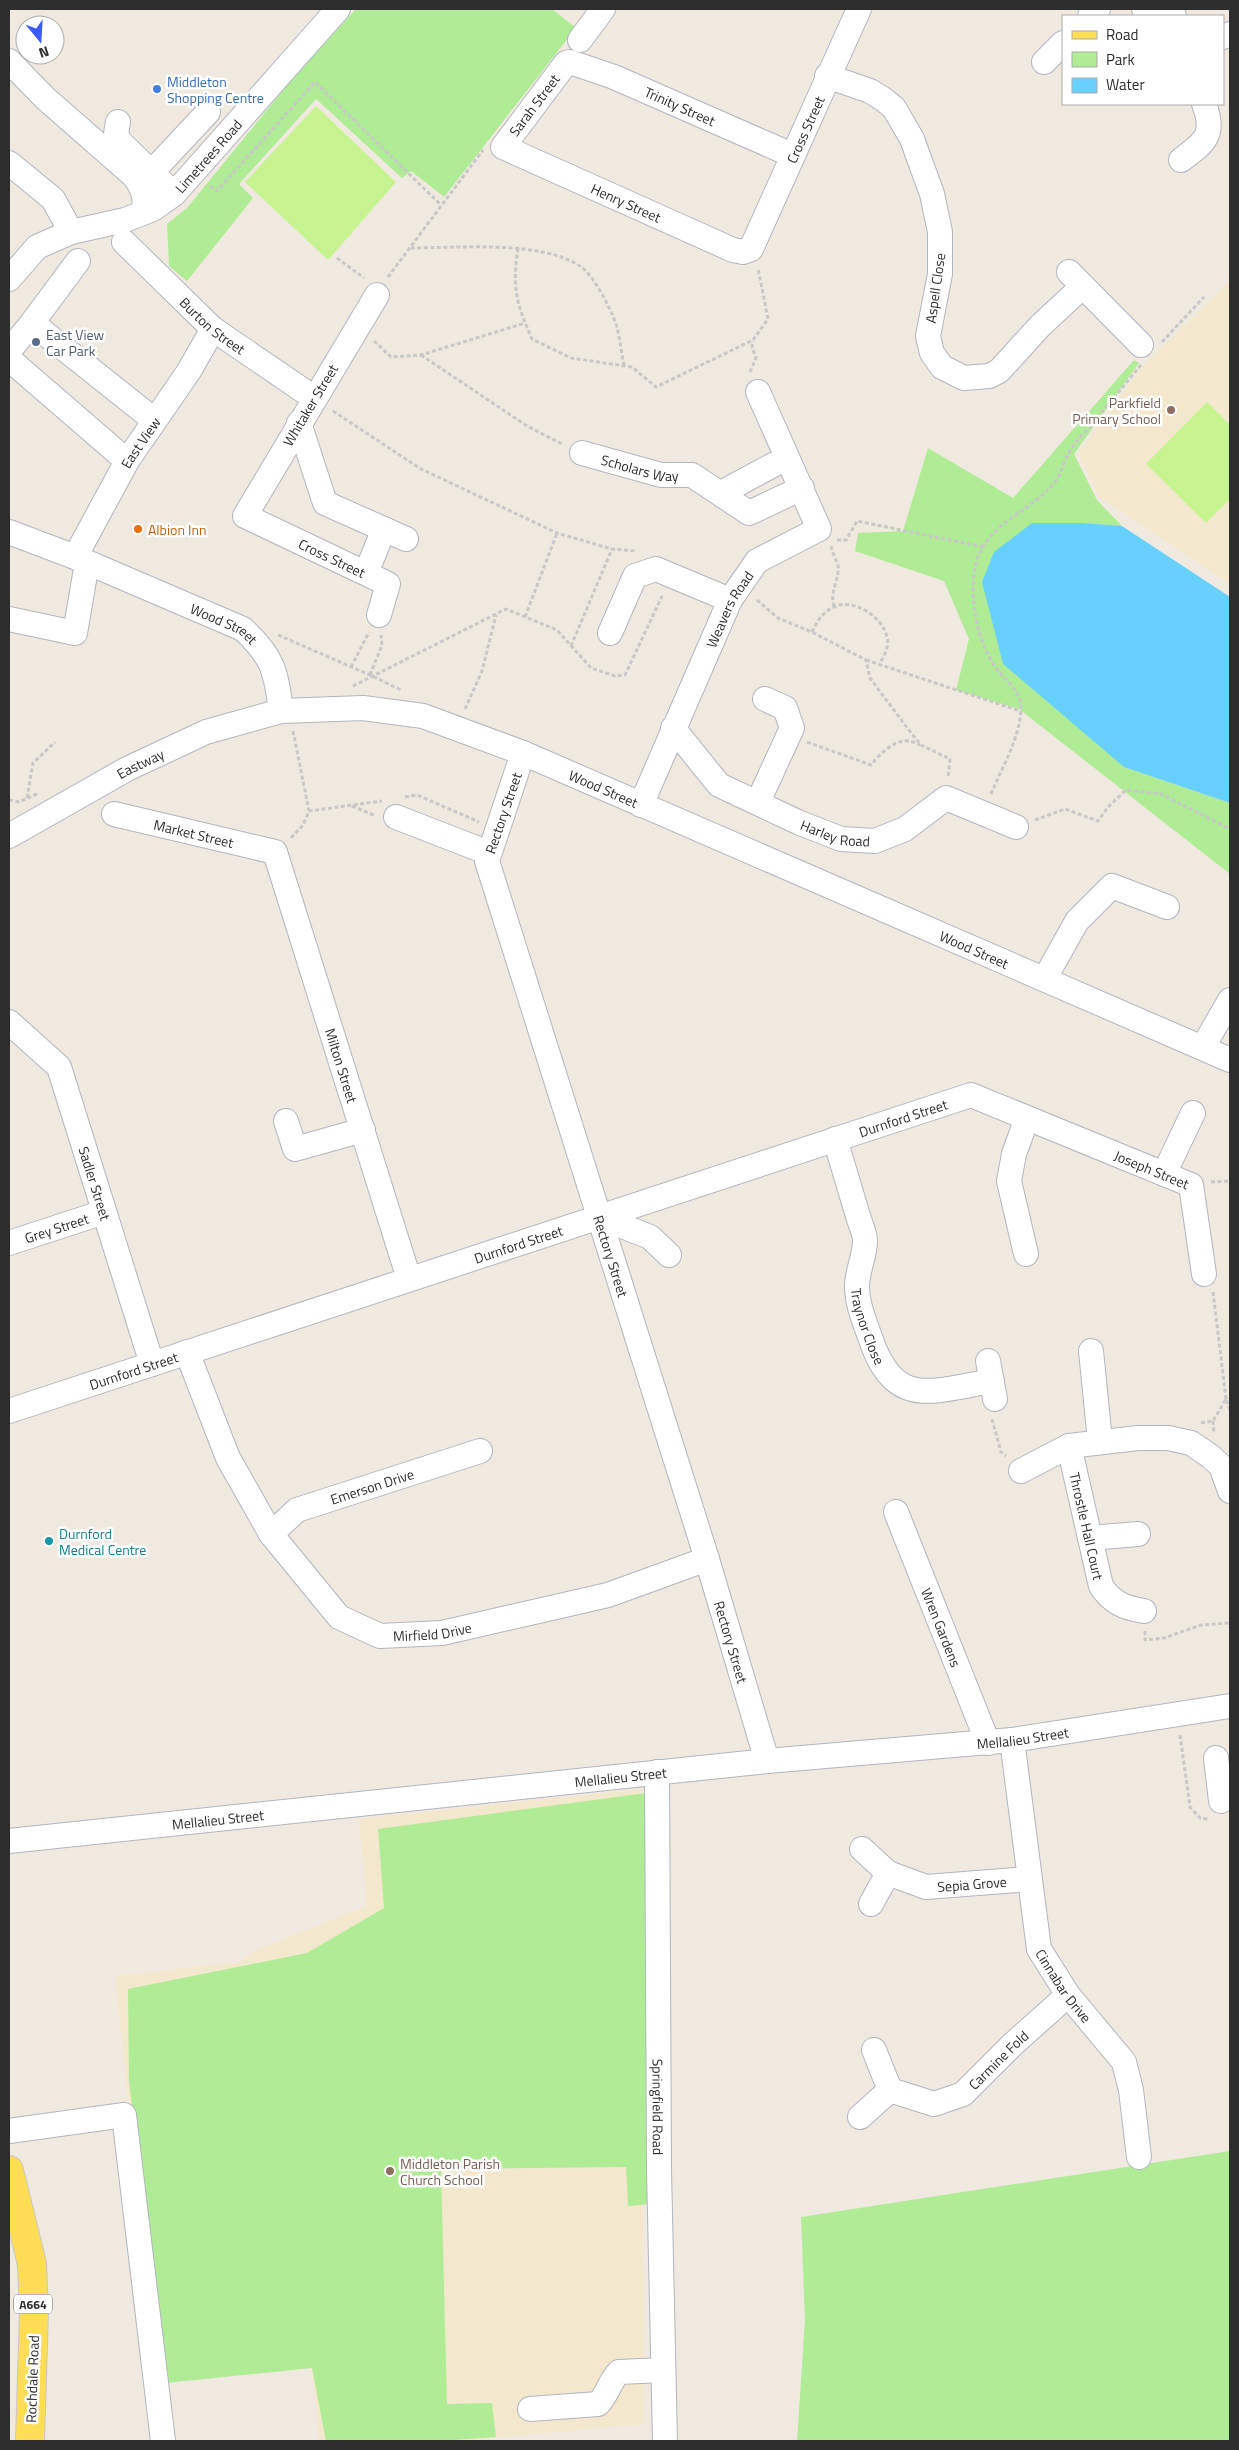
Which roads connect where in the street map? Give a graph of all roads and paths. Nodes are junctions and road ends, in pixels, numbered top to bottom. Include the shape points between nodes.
1 (338, 9) edge
2 (603, 9) edge
3 (858, 9) edge
4 (580, 40) dead end
5 (1062, 44) edge
6 (9, 61) edge
7 (1044, 62) dead end
8 (566, 63) joint
9 (828, 76) junction
10 (1204, 105) edge
11 (208, 112) dead end
12 (118, 122) dead end
13 (502, 147) junction
14 (792, 156) junction
15 (1181, 160) dead end
16 (9, 164) edge
17 (152, 173) junction
18 (194, 173) junction
19 (174, 194) junction
20 (442, 205) junction
21 (131, 225) junction
22 (70, 232) junction
23 (412, 248) junction
24 (518, 248) junction
25 (751, 249) junction
26 (337, 258) dead end
27 (78, 261) dead end
28 (9, 279) edge
29 (377, 287) junction
30 (1204, 297) dead end
31 (32, 323) junction
32 (525, 324) junction
33 (357, 328) junction
34 (213, 329) junction
35 (753, 340) junction
36 (1149, 349) junction
37 (9, 351) edge
38 (421, 355) junction
39 (9, 359) edge
40 (624, 365) junction
41 (753, 385) joint
42 (314, 398) junction
43 (154, 420) junction
44 (299, 424) junction
45 (582, 454) joint
46 (127, 461) junction
47 (775, 464) dead end
48 (802, 488) junction
49 (720, 493) junction
50 (245, 516) joint
51 (384, 529) junction
52 (9, 532) edge
53 (557, 533) dead end
54 (406, 539) dead end
55 (984, 547) junction
56 (612, 549) dead end
57 (81, 560) junction
58 (366, 573) junction
59 (675, 577) junction
60 (730, 600) junction
61 (834, 606) junction
62 (496, 614) junction
63 (379, 615) junction
64 (525, 617) junction
65 (9, 619) edge
66 (610, 632) dead end
67 (812, 632) dead end
68 (571, 646) junction
69 (262, 647) junction
70 (866, 660) dead end
71 (880, 663) junction
72 (351, 667) junction
73 (372, 675) junction
74 (764, 699) dead end
75 (336, 709) junction
76 (286, 711) junction
77 (1020, 711) junction
78 (401, 713) junction
79 (673, 728) junction
80 (458, 729) junction
81 (788, 735) junction
82 (55, 742) dead end
83 (921, 745) dead end
84 (523, 753) junction
85 (9, 800) edge
86 (758, 802) junction
87 (640, 805) junction
88 (309, 811) dead end
89 (982, 813) junction
90 (114, 814) dead end
91 (396, 817) dead end
92 (1016, 827) joint
93 (1230, 828) edge
94 (9, 836) edge
95 (275, 852) joint
96 (489, 853) junction
97 (1167, 907) dead end
98 (1045, 978) junction
99 (1230, 1000) edge
100 (9, 1022) edge
101 (1203, 1047) junction
102 (1230, 1060) edge
103 (1193, 1114) dead end
104 (1027, 1118) junction
105 (286, 1121) dead end
106 (363, 1130) junction
107 (835, 1139) junction
108 (1164, 1174) junction
109 (104, 1212) junction
110 (599, 1217) junction
111 (9, 1242) edge
112 (1026, 1254) dead end
113 (669, 1255) dead end
114 (1204, 1274) joint
115 (409, 1279) junction
116 (1091, 1351) dead end
117 (187, 1352) junction
118 (152, 1364) junction
119 (992, 1380) joint
120 (1228, 1399) edge
121 (1230, 1410) edge
122 (9, 1411) edge
123 (1168, 1438) junction
124 (1100, 1441) junction
125 (1068, 1446) junction
126 (480, 1451) dead end
127 (1021, 1471) joint
128 (1230, 1491) edge
129 (896, 1512) dead end
130 (270, 1534) junction
131 (1138, 1534) dead end
132 (1090, 1538) junction
133 (707, 1559) junction
134 (1145, 1619) joint
135 (1230, 1623) edge
136 (1230, 1706) edge
137 (1177, 1714) junction
138 (1012, 1740) junction
139 (988, 1743) junction
140 (1216, 1758) dead end
141 (767, 1761) junction
142 (657, 1772) junction
143 (1222, 1796) edge
144 (9, 1841) edge
145 (862, 1850) dead end
146 (888, 1873) junction
147 (1029, 1879) junction
148 (871, 1904) dead end
149 (1068, 1994) junction
150 (874, 2050) dead end
151 (890, 2090) junction
152 (860, 2117) dead end
153 (9, 2131) edge
154 (1139, 2157) dead end
155 (9, 2170) edge
156 (663, 2370) junction
157 (530, 2409) dead end
158 (30, 2441) edge
159 (163, 2441) edge
160 (665, 2441) edge

1 - 18 street, Limetrees Road
2 - 4 street
3 - 9 street, Cross Street
5 - 7 street
6 - 21 street via 142,186 146,200
8 - 13 street, Sarah Street
8 - 14 street, Trinity Street via 614,77
9 - 14 street, Cross Street
9 - 36 street, Aspell Close via 883,98 894,108 912,139 939,224 940,274 928,336 932,353 942,367 964,378 999,372 1076,279
10 - 15 street via 1209,133 1203,143
11 - 17 street
12 - 17 street via 116,134 120,142
13 - 20 path via 488,144
13 - 25 street, Henry Street via 733,250 743,252
14 - 25 street, Cross Street
16 - 22 street via 52,199
17 - 19 street
18 - 19 street, Limetrees Road
18 - 20 path via 217,191 314,82
19 - 21 street, Limetrees Road
20 - 23 path
21 - 22 street, Limetrees Road
21 - 34 street, Burton Street
22 - 28 street, Limetrees Road via 37,247
23 - 24 path
23 - 29 path
24 - 32 path via 516,301
24 - 40 path via 557,255 582,266 596,284 616,324
25 - 35 path via 761,278 768,319
26 - 29 path
27 - 31 street
29 - 33 street, Whitaker Street
30 - 36 path
31 - 37 street
31 - 43 street
32 - 38 path
32 - 40 path via 532,339 571,358
33 - 38 path via 391,357
33 - 42 street, Whitaker Street
34 - 42 street, Burton Street
34 - 43 street, East View via 189,371
35 - 40 path via 656,387 632,366
35 - 41 path via 756,358
36 - 55 path via 1071,449 1054,483 1020,513 998,527
38 - 45 path via 527,426
39 - 46 street
41 - 48 street, Weavers Road
42 - 44 street, Whitaker Street
43 - 46 street, East View
44 - 50 street, Whitaker Street
44 - 51 street via 325,504
45 - 49 street, Scholars Way via 661,475 692,475
46 - 57 street, East View
47 - 49 street
48 - 49 street, Scholars Way via 749,513
48 - 60 street, Weavers Road via 819,529 757,562
50 - 58 street, Cross Street
51 - 54 street
51 - 58 street
52 - 57 street, Wood Street
53 - 64 path
55 - 61 path via 857,521 846,540 831,540 833,557 838,563
55 - 77 path via 976,568 973,609 980,641 995,667 1014,687
56 - 68 path
57 - 65 street, East View via 75,633
57 - 69 street, Wood Street via 243,629
58 - 63 street, Cross Street via 388,584
59 - 60 street
59 - 66 street via 656,569 635,576
59 - 68 path via 666,586 624,675 616,676 591,668
60 - 79 street, Weavers Road
61 - 67 path via 822,615
61 - 71 path via 867,610 877,619 888,638
62 - 64 path via 506,609
62 - 73 path
62 - 80 path via 482,671
63 - 72 path
63 - 73 path via 382,645
64 - 68 path via 557,630
69 - 72 path via 273,633
69 - 76 street, Wood Street via 277,675
70 - 71 path
71 - 77 path
72 - 73 path
73 - 75 path via 337,694
73 - 78 path via 401,689
74 - 81 street via 785,708 792,728
75 - 76 street, Wood Street
75 - 78 street, Wood Street via 363,708
76 - 88 path
76 - 94 street, Eastway via 206,732 127,769
77 - 89 path via 1016,736
78 - 80 street, Wood Street via 423,716
79 - 86 street, Harley Road via 719,785
79 - 87 street, Weavers Road
80 - 84 street, Wood Street
81 - 83 path via 871,765 879,755 896,744 904,741
81 - 86 street
82 - 85 path via 33,763 27,798 19,802
84 - 87 street, Wood Street
84 - 96 street, Rectory Street
86 - 89 street, Harley Road via 841,839 875,841 905,829 946,798
87 - 98 street, Wood Street
89 - 92 street, Harley Road
90 - 95 street, Market Street
91 - 96 street
92 - 93 path via 1065,809 1098,821 1126,790 1161,794
95 - 106 street, Milton Street
96 - 110 street, Rectory Street via 487,861
97 - 98 street via 1112,886 1077,921
98 - 101 street, Wood Street
99 - 101 street
100 - 109 street, Sadler Street via 59,1067
101 - 102 street, Wood Street
103 - 108 street
104 - 107 street, Durnford Street via 971,1095
104 - 108 street, Joseph Street
104 - 112 street via 1014,1154 1009,1181
105 - 106 street via 295,1148
106 - 115 street, Milton Street
107 - 110 street, Durnford Street
107 - 119 street, Traynor Close via 865,1241 857,1284 858,1301 882,1368 900,1385 922,1390 933,1391
108 - 114 street, Joseph Street via 1191,1185
109 - 111 street, Grey Street
109 - 118 street, Sadler Street
110 - 113 street via 650,1238
110 - 115 street, Durnford Street
110 - 133 street, Rectory Street
114 - 120 path via 1212,1284
115 - 117 street, Durnford Street
116 - 124 street
117 - 118 street, Durnford Street
117 - 130 street, Mirfield Drive via 228,1458
118 - 122 street, Durnford Street
119 - 127 path via 990,1411 1001,1452
120 - 121 path
120 - 123 path via 1213,1421 1175,1426
123 - 124 street
123 - 128 street via 1191,1443 1210,1456 1221,1466
124 - 125 street
125 - 127 street
125 - 132 street, Throstle Hall Court
126 - 130 street, Emerson Drive via 297,1510
129 - 139 street, Wren Gardens
130 - 133 street, Mirfield Drive via 338,1617 380,1636 442,1633 608,1595
131 - 132 street
132 - 134 street, Throstle Hall Court via 1098,1577 1106,1593
133 - 141 street, Rectory Street
134 - 135 path via 1145,1640 1164,1638 1201,1625
136 - 137 street, Mellalieu Street
137 - 138 street, Mellalieu Street
137 - 143 path via 1190,1807 1200,1818
138 - 139 street, Mellalieu Street
138 - 147 street, Cinnabar Drive
139 - 141 street, Mellalieu Street
140 - 143 street
141 - 142 street, Mellalieu Street
142 - 144 street, Mellalieu Street
142 - 156 street, Springfield Road
145 - 146 street, Sepia Grove
146 - 147 street, Sepia Grove via 926,1887
146 - 148 street
147 - 149 street, Cinnabar Drive via 1039,1949
149 - 151 street, Carmine Fold via 963,2094 934,2104
149 - 154 street, Cinnabar Drive via 1124,2062 1123,2093
150 - 151 street
151 - 152 street
153 - 159 street via 124,2115
155 - 158 main road, Rochdale Road / A664 via 32,2264 34,2312
156 - 157 street via 619,2372 610,2380 606,2396 598,2404
156 - 160 street, Springfield Road

